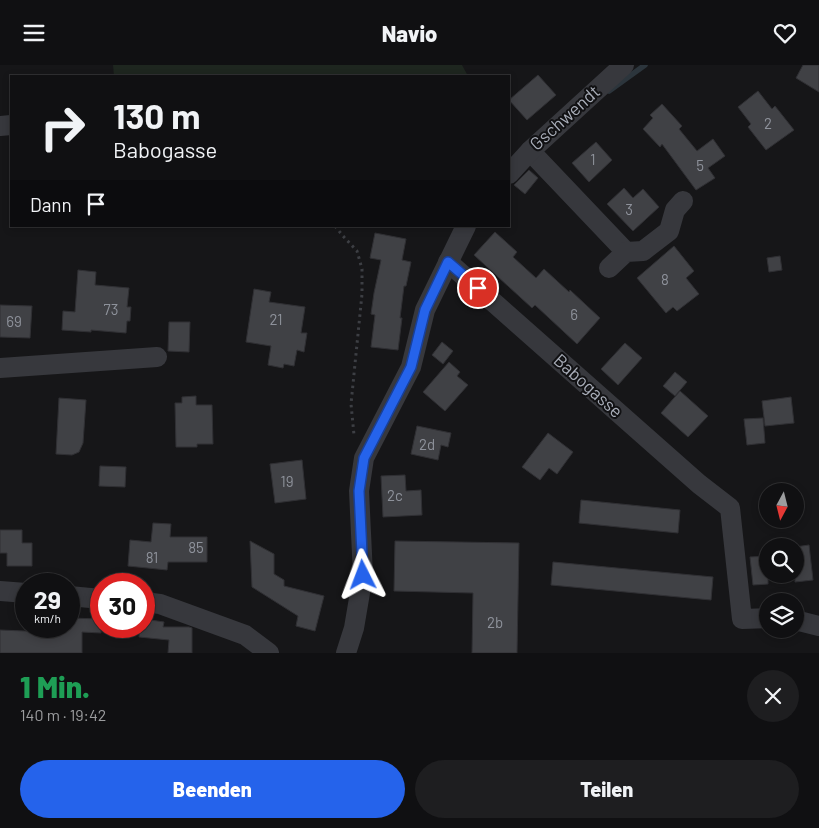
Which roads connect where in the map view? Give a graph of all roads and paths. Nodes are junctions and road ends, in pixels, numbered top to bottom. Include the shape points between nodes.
1 (624, 65) edge
2 (530, 151) junction
3 (510, 173) edge
4 (683, 201) dead end
5 (336, 227) edge
6 (466, 227) edge
7 (626, 252) junction
8 (448, 262) junction
9 (608, 268) dead end
10 (157, 357) dead end
11 (0, 368) edge
12 (354, 438) dead end
13 (155, 603) edge
14 (759, 618) edge
15 (804, 622) edge
16 (819, 626) edge
17 (269, 653) edge
18 (346, 653) edge

1 - 2 street, Gschwendt
2 - 3 street, Gschwendt
2 - 7 street
4 - 7 street via 675,210 669,231 643,251
5 - 12 path via 357,251 362,269 351,404
6 - 8 street
7 - 9 street
8 - 14 street, Babogasse via 730,508 742,619
8 - 18 street via 425,310 411,367 364,458 359,491 363,575
10 - 11 street
13 - 17 street via 245,635
15 - 16 street

